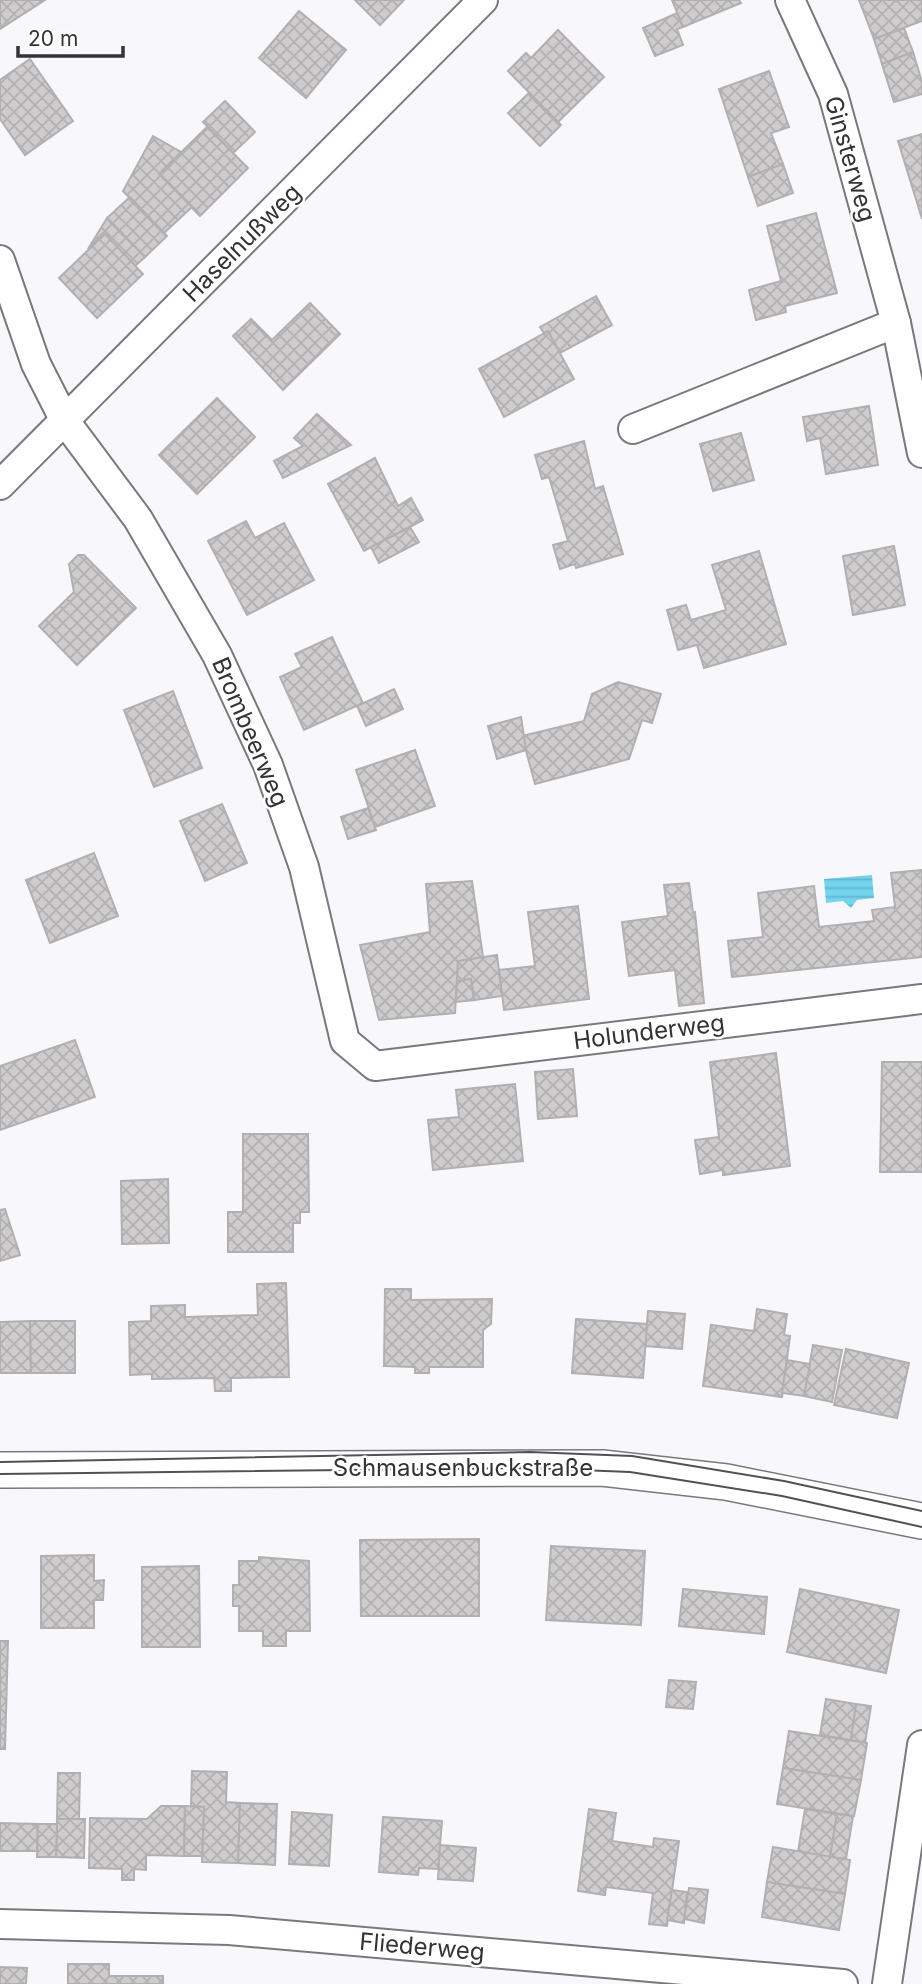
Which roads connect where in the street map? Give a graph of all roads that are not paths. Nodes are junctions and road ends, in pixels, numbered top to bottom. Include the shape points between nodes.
1 (483, 0) edge
2 (790, 0) edge
3 (0, 260) edge
4 (896, 323) junction
5 (65, 421) junction
6 (633, 429) dead end
7 (922, 453) edge
8 (0, 485) edge
9 (922, 999) edge
10 (375, 1066) joint
11 (0, 1470) edge
12 (922, 1521) edge
13 (922, 1745) edge
14 (0, 1924) edge
15 (843, 1984) edge
16 (887, 1984) edge

1 - 5 street, Haselnußweg
2 - 4 street, Ginsterweg via 833,94
3 - 5 street, Brombeerweg via 36,363
4 - 6 street
4 - 7 street, Ginsterweg
5 - 8 street, Haselnußweg
5 - 10 street, Brombeerweg via 138,519 217,655 268,765 304,867 345,1041
9 - 10 street, Holunderweg
11 - 12 street, Schmausenbuckstraße via 602,1468 726,1482
13 - 16 street
14 - 15 street, Fliederweg via 229,1930

